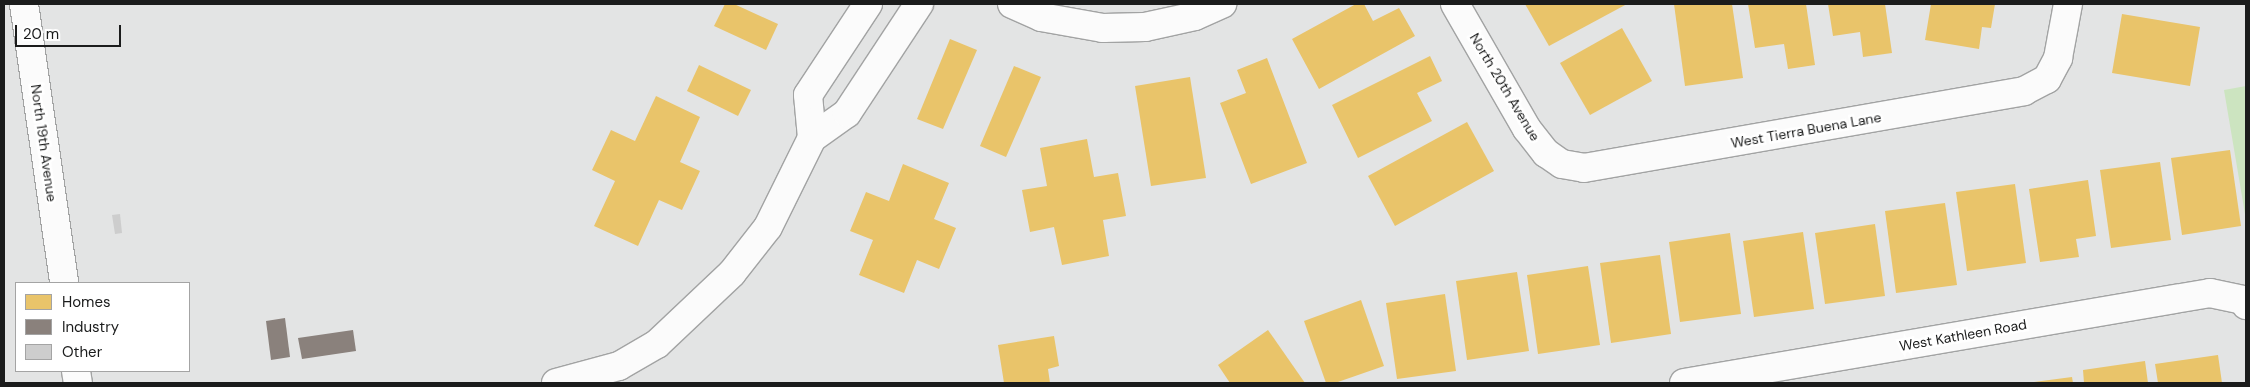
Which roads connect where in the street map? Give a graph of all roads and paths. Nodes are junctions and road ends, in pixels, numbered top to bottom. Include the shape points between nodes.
1 (24, 4) edge
2 (868, 4) edge
3 (919, 4) edge
4 (1012, 4) edge
5 (1222, 4) edge
6 (1455, 4) edge
7 (2068, 4) edge
8 (812, 138) junction
9 (1562, 164) joint
10 (64, 282) edge
11 (2244, 302) edge
12 (556, 383) edge
13 (1684, 383) edge

1 - 10 street, North 19th Avenue
2 - 8 street via 808,95
3 - 8 street via 847,113
4 - 5 street via 1041,17 1103,28 1145,27 1195,16
6 - 9 street, North 20th Avenue via 1528,129 1546,154
7 - 9 street, West Tierra Buena Lane via 2058,58 2047,79 2024,91 1584,168
8 - 12 street via 768,227 732,273 657,344 619,366
11 - 13 street, West Kathleen Road via 2210,293

